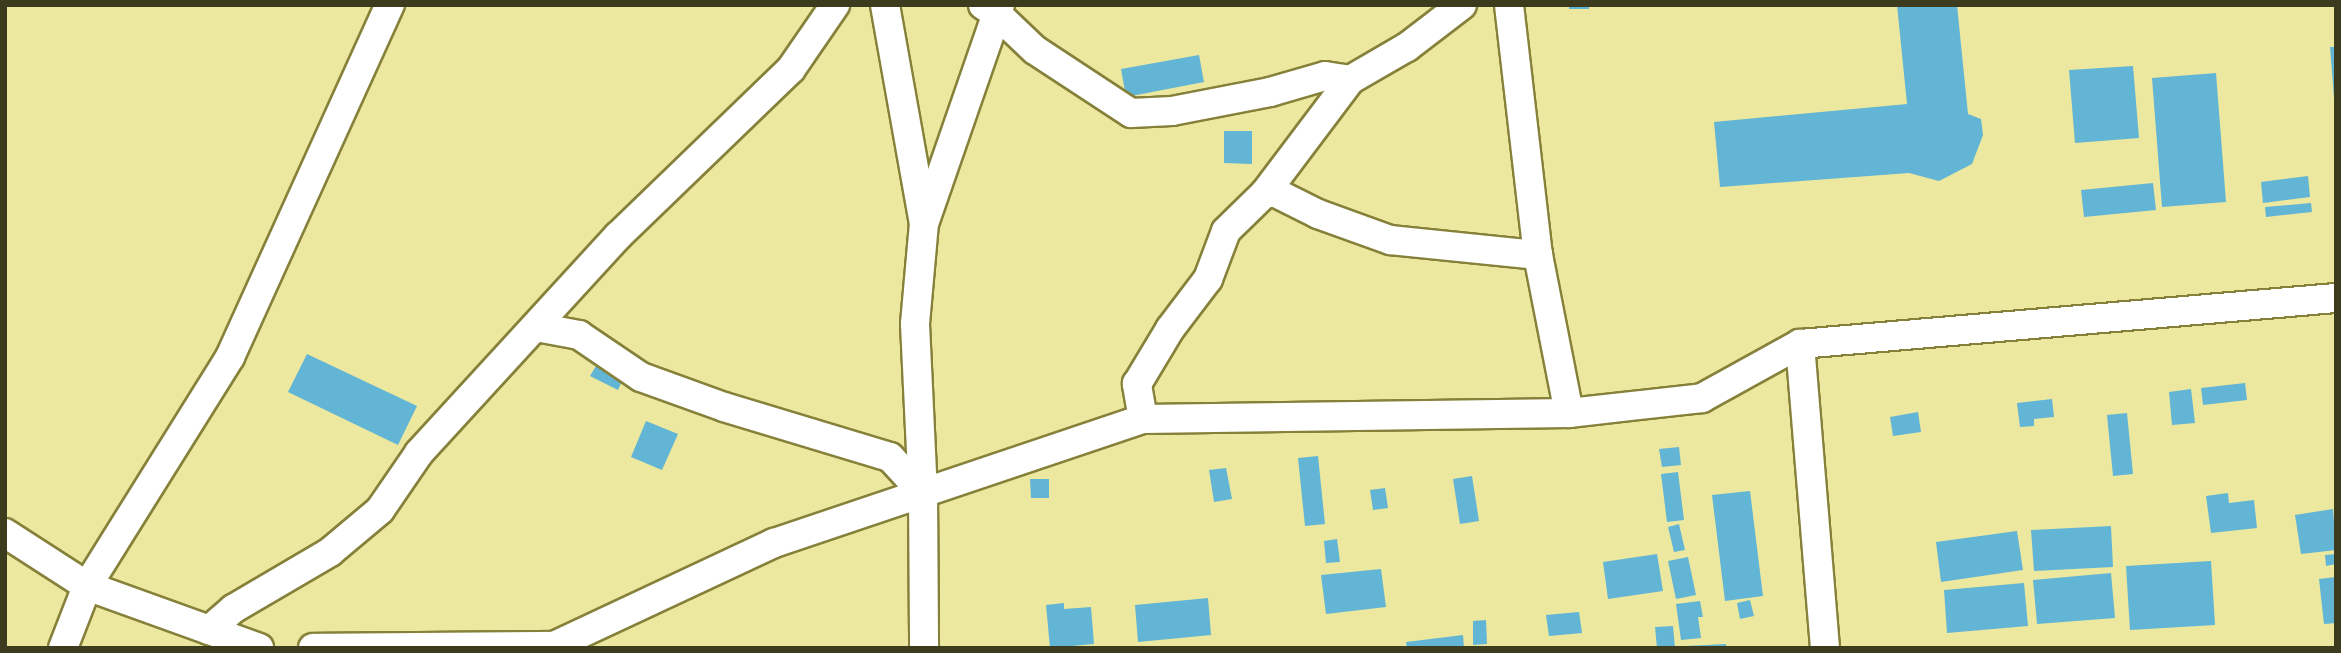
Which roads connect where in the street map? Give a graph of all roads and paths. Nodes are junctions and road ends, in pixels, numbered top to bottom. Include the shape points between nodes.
1 (390, 5) edge
2 (835, 5) edge
3 (885, 5) edge
4 (1462, 5) edge
5 (1508, 5) edge
6 (993, 8) edge
7 (1350, 80) junction
8 (1265, 193) junction
9 (924, 223) junction
10 (1538, 255) junction
11 (2328, 296) edge
12 (536, 327) junction
13 (1800, 344) junction
14 (1569, 413) junction
15 (1143, 419) junction
16 (923, 493) junction
17 (5, 533) edge
18 (87, 586) junction
19 (209, 630) junction
20 (557, 647) edge
21 (63, 648) edge
22 (260, 648) edge
23 (313, 648) edge
24 (924, 648) edge
25 (1825, 648) edge

1 - 18 street via 230,357
2 - 12 street via 791,69 660,194
3 - 9 street
4 - 7 street via 1407,47
5 - 10 street
6 - 7 street via 1035,50 1130,113 1172,111 1325,76
6 - 9 street
7 - 8 street
8 - 10 street via 1276,193 1390,240
8 - 15 street via 1226,231 1208,279 1137,384
9 - 16 street via 915,324
10 - 14 street
11 - 13 street
12 - 16 street via 579,335 641,377 890,457
12 - 19 street via 419,453 380,510 330,552 233,609
13 - 14 street via 1702,398
13 - 25 street
14 - 15 street
15 - 16 street
16 - 20 street via 774,543
16 - 24 street
17 - 18 street
18 - 19 street
18 - 21 street
19 - 22 street
20 - 23 street

